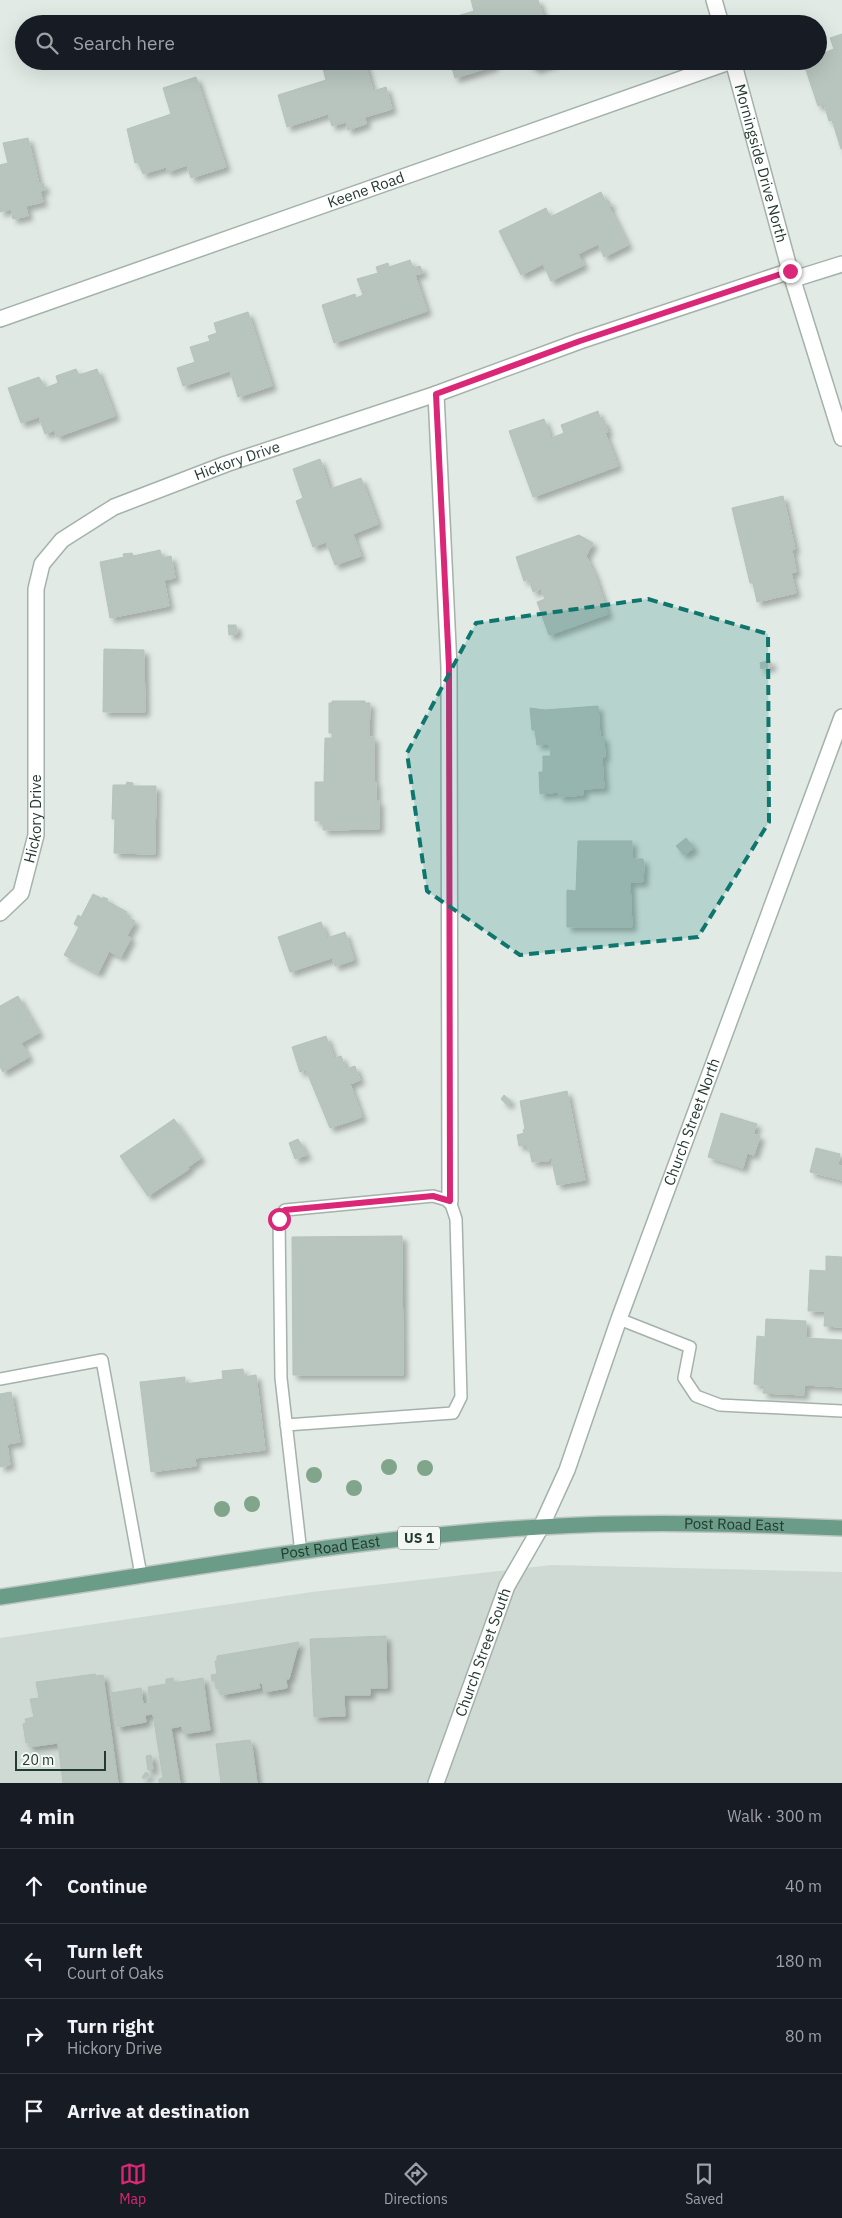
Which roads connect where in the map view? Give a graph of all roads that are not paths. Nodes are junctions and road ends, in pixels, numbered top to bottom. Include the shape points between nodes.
1 (714, 0) edge
2 (718, 15) edge
3 (706, 70) edge
4 (735, 70) edge
5 (842, 264) edge
6 (792, 275) junction
7 (0, 318) edge
8 (436, 394) junction
9 (842, 438) edge
10 (842, 717) edge
11 (0, 913) edge
12 (450, 1201) junction
13 (619, 1319) junction
14 (0, 1379) edge
15 (842, 1411) edge
16 (286, 1425) junction
17 (541, 1526) junction
18 (842, 1528) edge
19 (301, 1553) junction
20 (141, 1575) junction
21 (0, 1597) edge
22 (436, 1783) edge

1 - 2 street
3 - 7 street, Keene Road
4 - 6 street, Morningside Drive North
5 - 6 street, Hickory Drive
6 - 8 street, Hickory Drive via 580,341
6 - 9 street, Morningside Drive North
8 - 11 street, Hickory Drive via 226,464 114,507 62,540 42,564 36,590 36,835 21,893
8 - 12 street via 449,667
10 - 13 street, Church Street North
12 - 16 lane via 456,1219 461,1397 453,1413
12 - 16 lane via 433,1196 285,1210 279,1219 281,1378
13 - 15 lane via 690,1347 684,1378 696,1396 720,1406
13 - 17 street, Church Street North via 567,1470
14 - 20 lane via 102,1360
16 - 19 lane
17 - 18 main road, Post Road East / US 1 via 702,1524
17 - 19 main road, Post Road East / US 1
17 - 22 street, Church Street South via 507,1586
19 - 20 main road, Post Road East / US 1
20 - 21 main road, Post Road East / US 1

